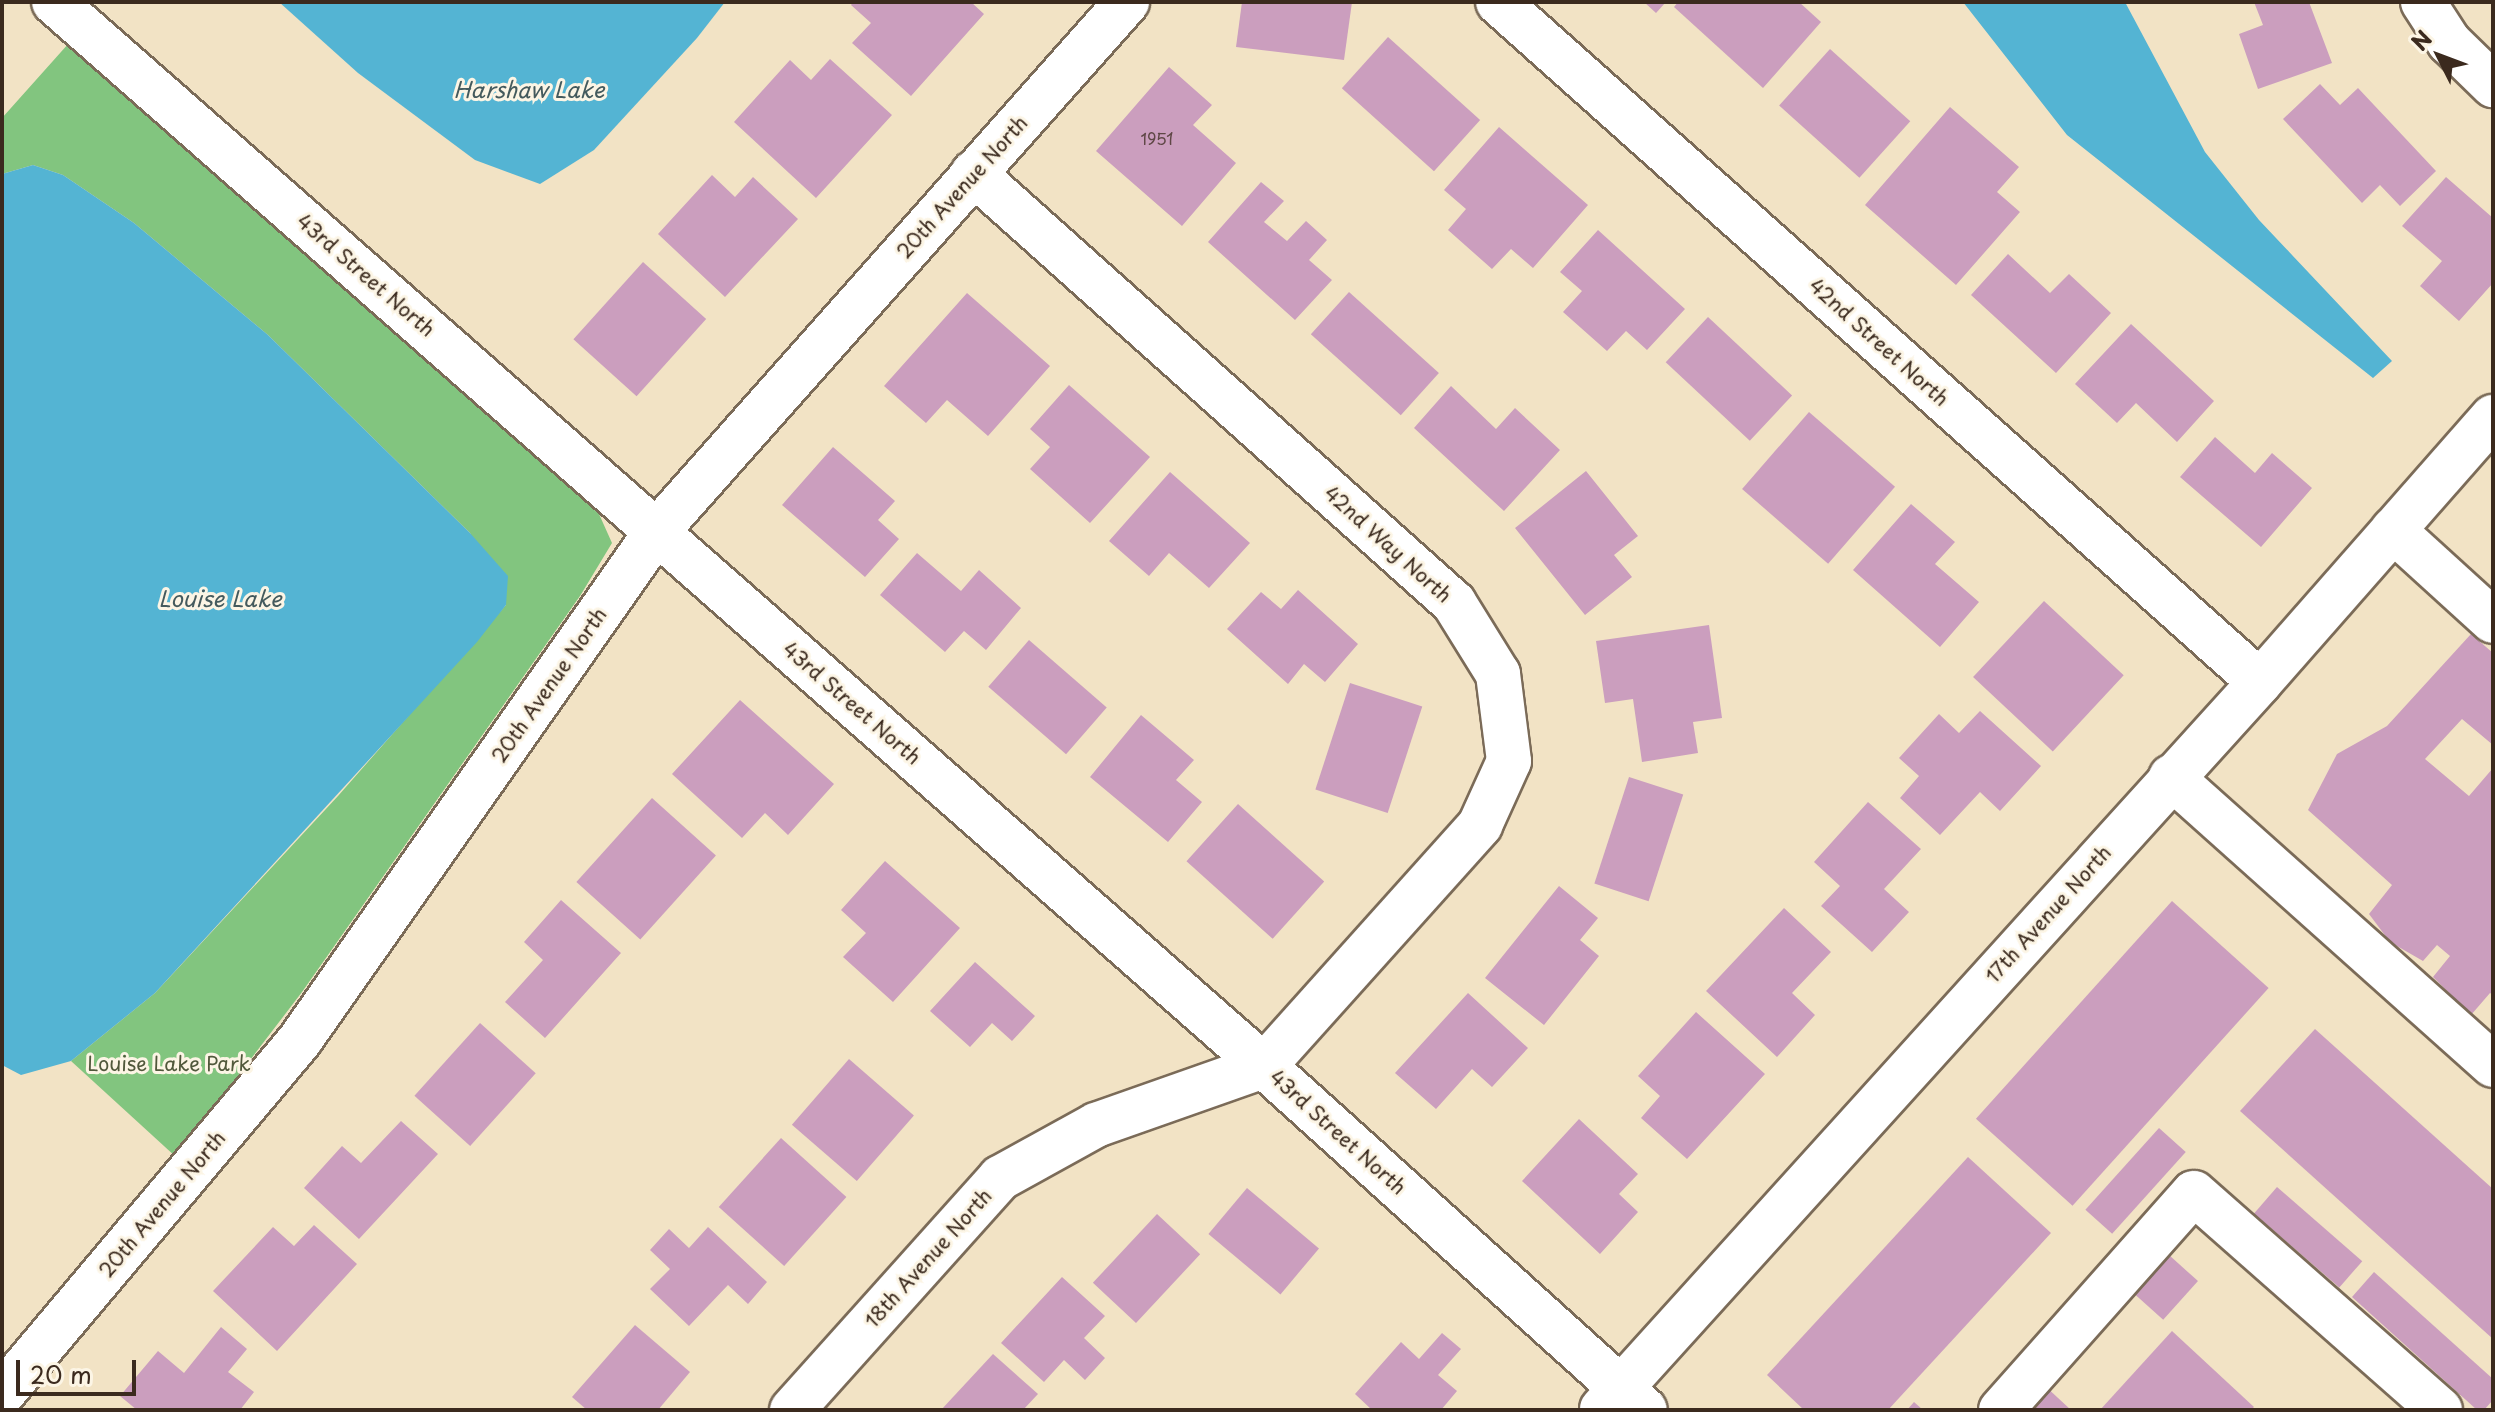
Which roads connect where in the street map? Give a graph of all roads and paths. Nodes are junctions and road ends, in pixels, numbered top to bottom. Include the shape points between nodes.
1 (54, 2) edge
2 (1127, 2) edge
3 (1498, 2) edge
4 (2423, 2) edge
5 (2493, 85) edge
6 (973, 173) junction
7 (2493, 417) edge
8 (2393, 530) junction
9 (657, 531) junction
10 (2493, 621) edge
11 (2260, 682) junction
12 (2171, 777) junction
13 (2493, 1065) edge
14 (1264, 1066) junction
15 (2, 1394) edge
16 (1622, 1403) edge
17 (792, 1410) edge
18 (2001, 1410) edge
19 (2440, 1410) edge

1 - 9 street, 43rd Street North
2 - 6 street, 20th Avenue North
3 - 11 street, 42nd Street North
4 - 5 street via 2449,42
6 - 9 street, 20th Avenue North
6 - 14 street, 42nd Way North via 1454,603 1498,674 1509,761 1480,825
7 - 8 street, 17th Avenue North
8 - 10 street
8 - 11 street, 17th Avenue North
9 - 14 street, 43rd Street North
9 - 15 street, 20th Avenue North via 300,1040
11 - 12 street, 17th Avenue North
12 - 13 street
12 - 16 street, 17th Avenue North
14 - 16 street, 43rd Street North
14 - 17 street, 18th Avenue North via 1096,1125 1000,1178
18 - 19 street via 2194,1193

